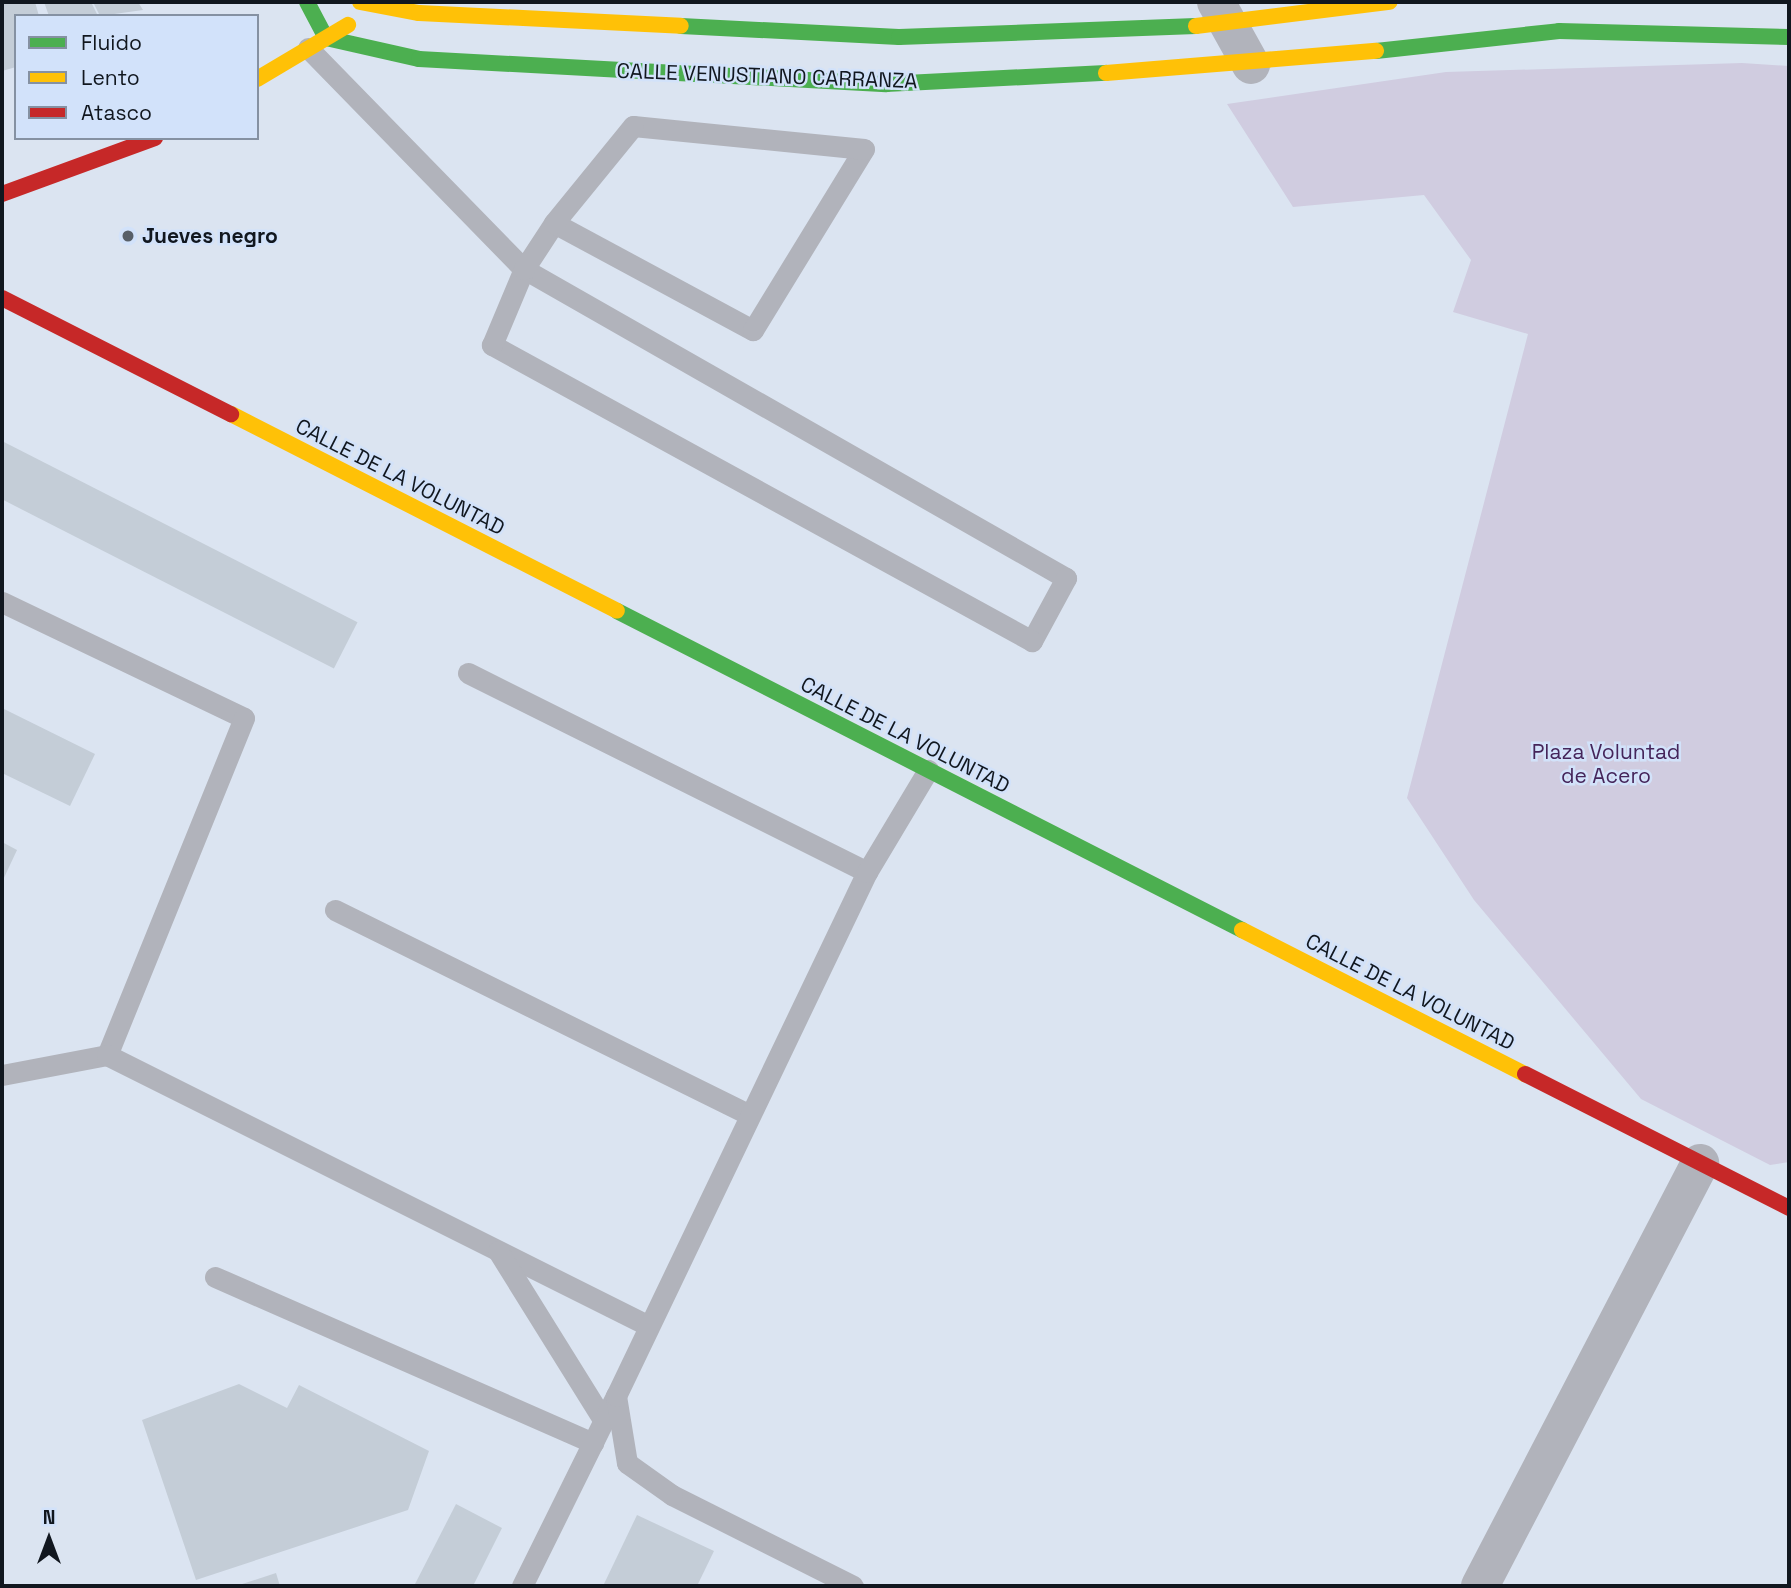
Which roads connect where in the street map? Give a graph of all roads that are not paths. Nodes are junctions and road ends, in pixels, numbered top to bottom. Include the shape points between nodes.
1 (307, 2) edge
2 (360, 2) edge
3 (1390, 2) edge
4 (385, 5) edge
5 (1225, 13) edge
6 (1789, 37) edge
7 (317, 43) junction
8 (1251, 65) junction
9 (259, 78) edge
10 (150, 140) edge
11 (2, 194) edge
12 (554, 223) junction
13 (524, 268) junction
14 (2, 298) edge
15 (2, 602) edge
16 (468, 673) dead end
17 (928, 771) junction
18 (867, 872) junction
19 (335, 910) dead end
20 (107, 1055) junction
21 (2, 1075) edge
22 (748, 1115) junction
23 (1700, 1163) junction
24 (1789, 1208) edge
25 (496, 1250) junction
26 (215, 1277) dead end
27 (647, 1325) junction
28 (616, 1396) junction
29 (604, 1421) junction
30 (593, 1443) junction
31 (522, 1586) edge
32 (853, 1586) edge
33 (1480, 1586) edge

1 - 7 main road
2 - 4 main road, CALLE VENUSTIANO CARRANZA
3 - 5 main road, CALLE VENUSTIANO CARRANZA
4 - 5 main road, CALLE VENUSTIANO CARRANZA via 899,37
4 - 7 main road
5 - 8 street
6 - 8 main road, CALLE VENUSTIANO CARRANZA via 1559,30
7 - 8 main road, CALLE VENUSTIANO CARRANZA via 419,59 886,84
7 - 9 main road
7 - 13 lane
10 - 11 main road
12 - 12 lane via 753,330 864,149 633,126
12 - 13 lane
13 - 13 lane via 1066,578 1032,641 492,345
14 - 17 main road, CALLE DE LA VOLUNTAD
15 - 20 lane via 244,718
16 - 18 lane
17 - 18 lane
17 - 23 main road, CALLE DE LA VOLUNTAD
18 - 22 lane
19 - 22 lane
20 - 21 lane
20 - 25 lane
22 - 27 lane
23 - 24 main road, CALLE DE LA VOLUNTAD
23 - 33 street
25 - 27 lane
25 - 29 lane
26 - 30 lane
27 - 28 lane
28 - 29 lane
28 - 32 lane via 627,1463 672,1495
29 - 30 lane
30 - 31 lane

